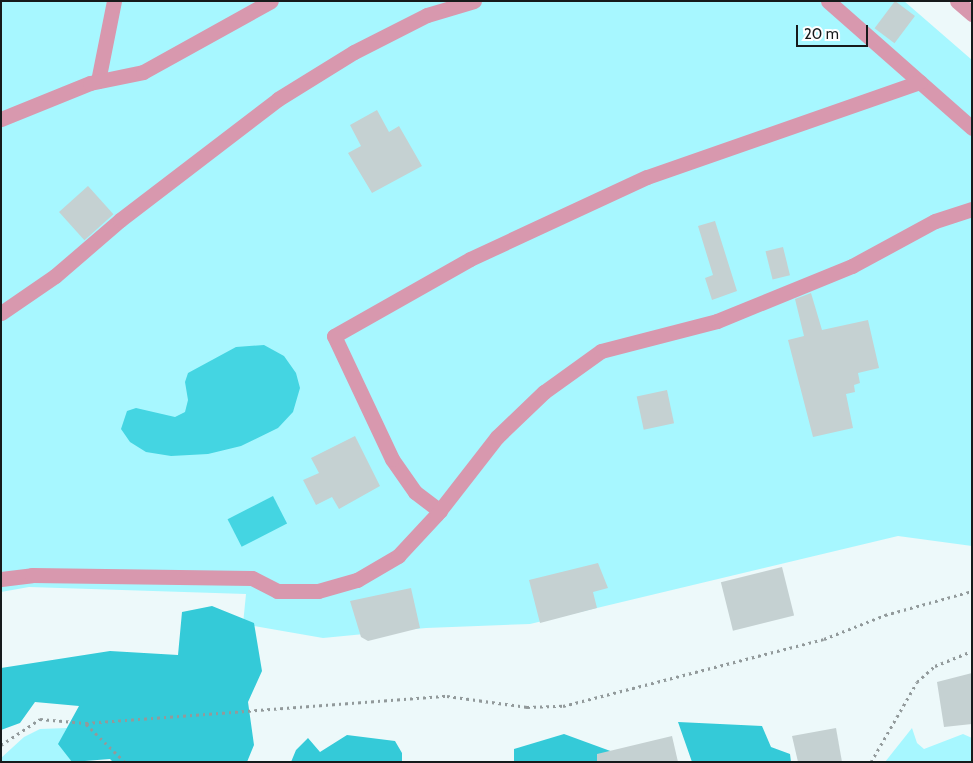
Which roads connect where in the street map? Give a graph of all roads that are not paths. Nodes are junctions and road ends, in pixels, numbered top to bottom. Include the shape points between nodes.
1 (114, 1) edge
2 (271, 1) edge
3 (474, 1) edge
4 (828, 1) edge
5 (957, 1) edge
6 (972, 14) edge
7 (98, 82) junction
8 (920, 82) junction
9 (1, 119) edge
10 (972, 128) edge
11 (972, 209) edge
12 (1, 313) edge
13 (440, 511) junction
14 (1, 579) edge

1 - 7 street
2 - 7 street via 143,72
3 - 12 street via 427,15 354,52 278,99 120,220 55,276
4 - 8 street
5 - 6 street
7 - 9 street
8 - 10 street
8 - 13 street via 647,177 470,259 334,336 392,459 415,492
11 - 13 street via 935,221 852,266 717,321 601,351 544,392 497,437
13 - 14 street via 398,556 357,580 318,591 277,592 252,578 32,575

